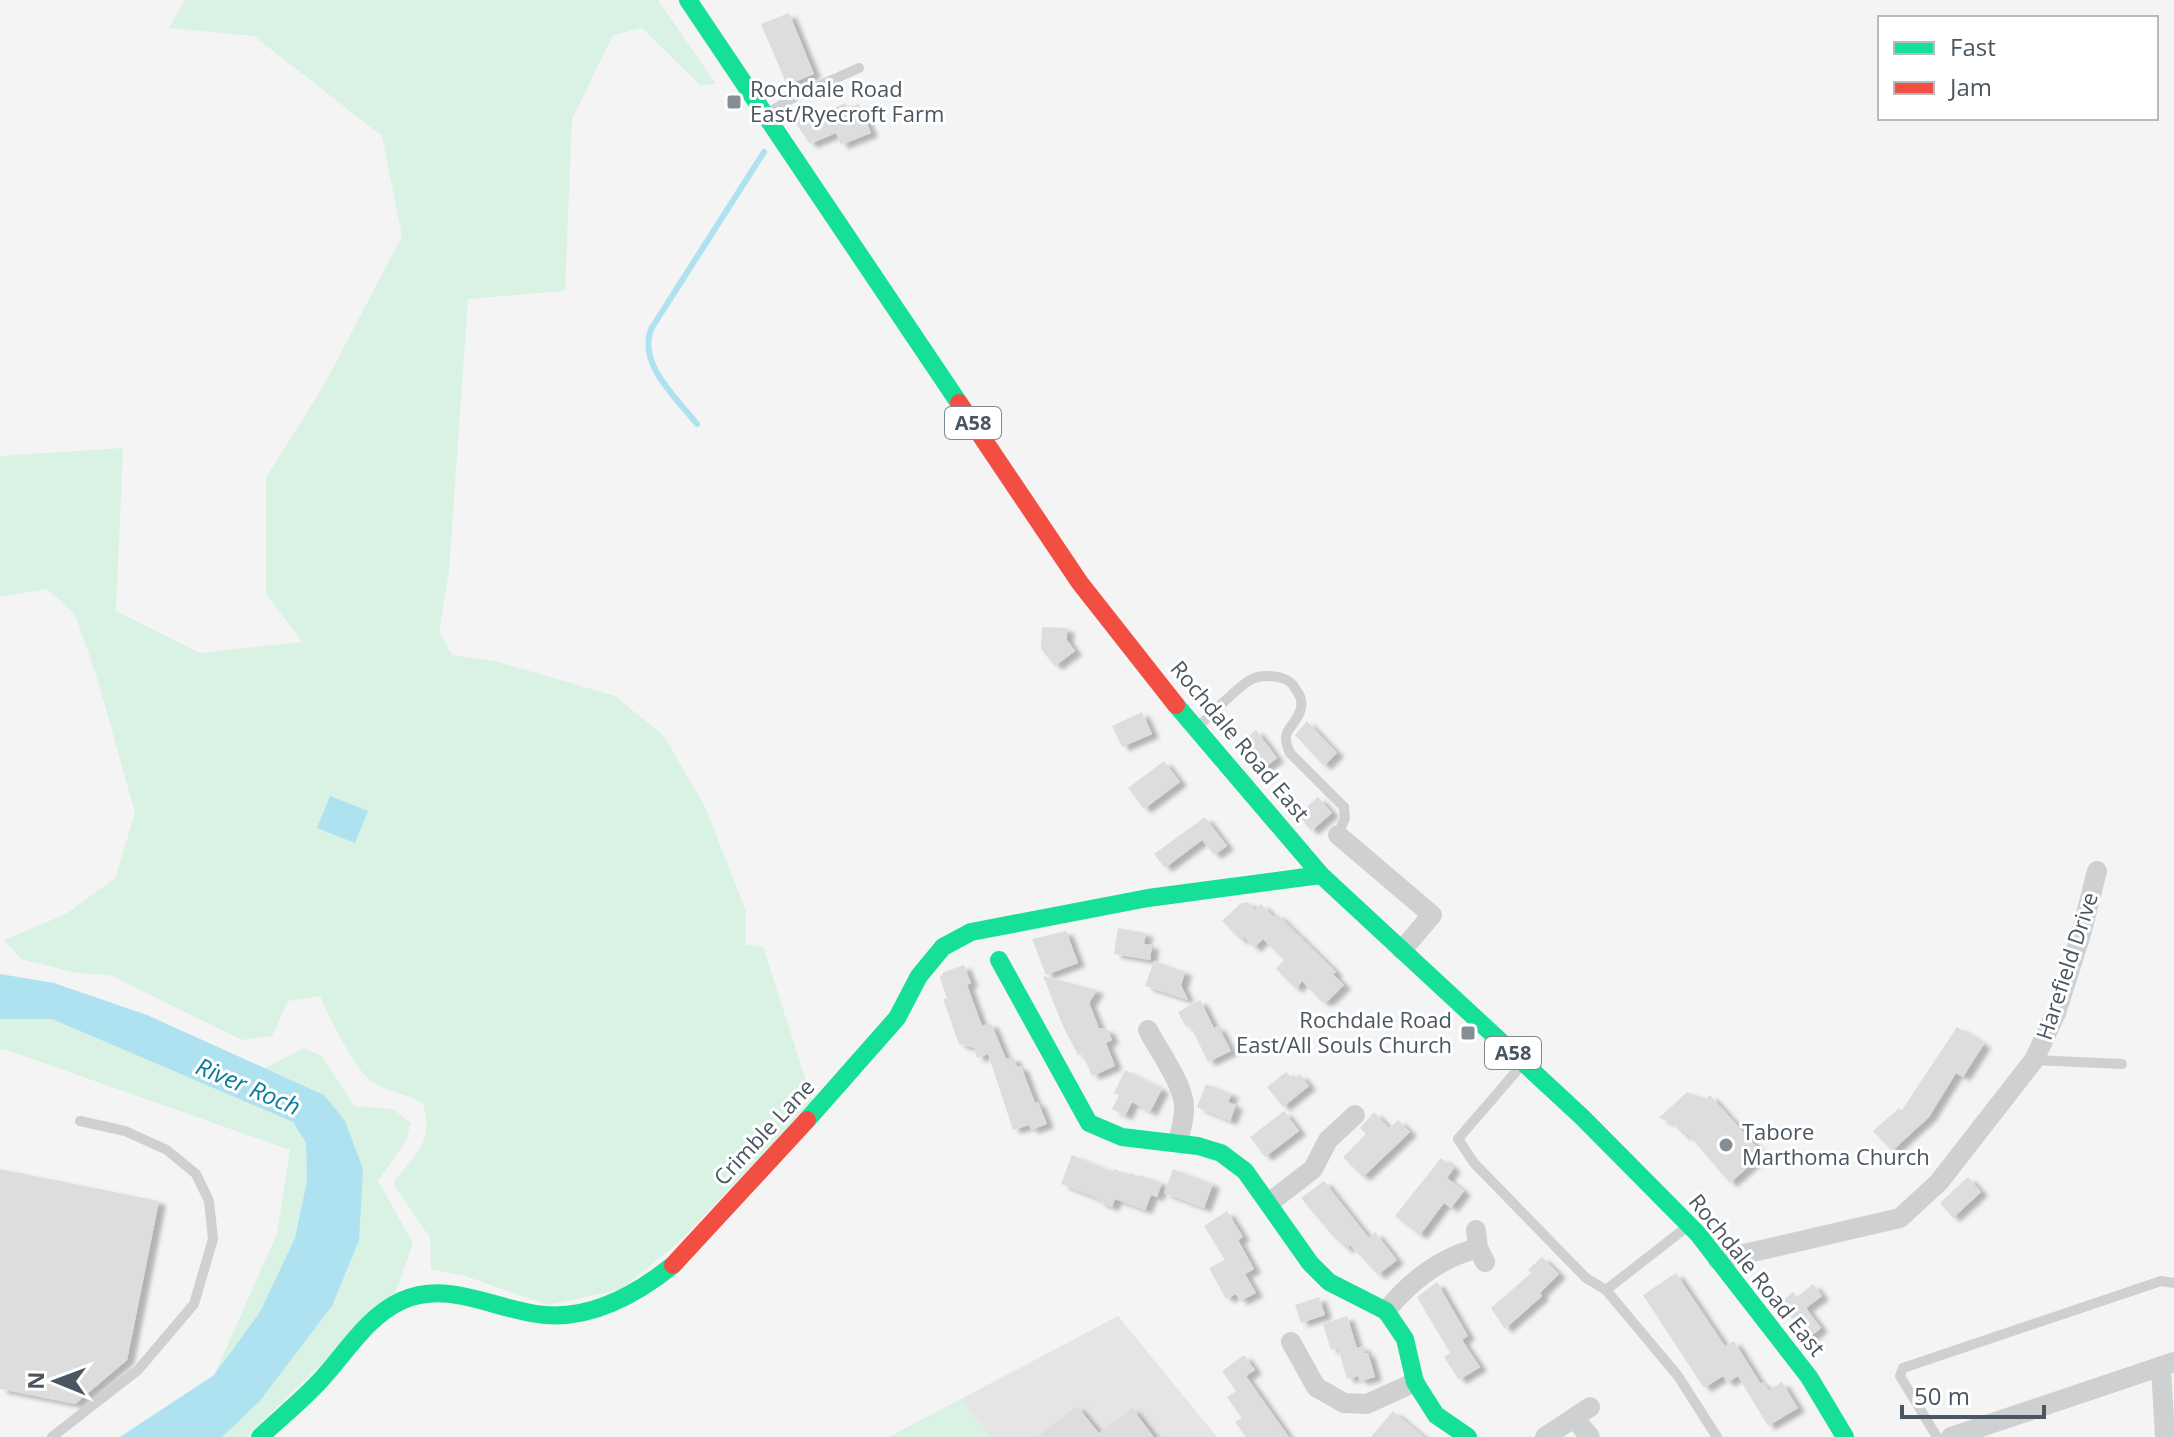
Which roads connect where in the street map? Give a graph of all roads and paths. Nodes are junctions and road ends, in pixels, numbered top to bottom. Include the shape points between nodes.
1 (688, 0) edge
2 (859, 68) dead end
3 (765, 115) junction
4 (1195, 729) junction
5 (1338, 835) joint
6 (2097, 871) dead end
7 (1321, 875) junction
8 (1402, 950) junction
9 (999, 960) dead end
10 (1148, 1030) dead end
11 (2034, 1060) junction
12 (1523, 1063) junction
13 (2122, 1064) dead end
14 (1355, 1115) dead end
15 (80, 1121) dead end
16 (1178, 1142) junction
17 (1269, 1203) junction
18 (1689, 1225) junction
19 (1480, 1247) dead end
20 (1718, 1260) junction
21 (2174, 1283) edge
22 (1606, 1290) junction
23 (1386, 1311) junction
24 (1291, 1342) dead end
25 (2168, 1365) edge
26 (1415, 1382) junction
27 (52, 1437) edge
28 (260, 1437) edge
29 (1468, 1437) edge
30 (1545, 1437) edge
31 (1590, 1437) edge
32 (1717, 1437) edge
33 (1845, 1437) edge
34 (1937, 1437) edge
35 (1951, 1437) edge
36 (2165, 1437) edge

1 - 3 main road, Rochdale Road East / A58
2 - 3 lane
3 - 4 main road, Rochdale Road East / A58 via 1080,583
4 - 5 lane via 1252,679 1289,680 1301,696 1301,709 1285,742 1344,807
4 - 7 main road, Rochdale Road East / A58
5 - 8 street via 1432,915
6 - 11 street, Harefield Drive via 2056,1013
7 - 8 main road, Rochdale Road East / A58
7 - 28 main road, Crimble Lane via 1148,898 971,932 931,959 897,1018 653,1283 620,1301 556,1317 469,1294 401,1301
8 - 12 main road, Rochdale Road East / A58
9 - 16 main road via 1083,1128
10 - 16 street via 1180,1085 1185,1108
11 - 13 lane, Harefield Drive
11 - 20 street, Harefield Drive via 1939,1182 1900,1218
12 - 18 main road, Rochdale Road East / A58
12 - 22 lane via 1458,1139 1474,1163 1586,1278
14 - 17 street via 1328,1140 1313,1169
15 - 27 lane via 125,1131 167,1150 196,1174 209,1201 213,1239 194,1304 138,1370
16 - 17 main road via 1221,1153 1245,1171
17 - 23 main road via 1329,1282
18 - 20 main road, Rochdale Road East / A58
18 - 22 lane
19 - 23 street via 1432,1267
20 - 33 main road, Rochdale Road East / A58 via 1809,1377
21 - 34 lane via 2161,1281 1903,1368 1900,1376
22 - 32 lane via 1678,1376
23 - 26 main road via 1405,1339
24 - 26 street via 1316,1387 1344,1403 1367,1404
25 - 35 street
25 - 36 street
26 - 29 main road via 1436,1415
30 - 31 street via 1582,1412

